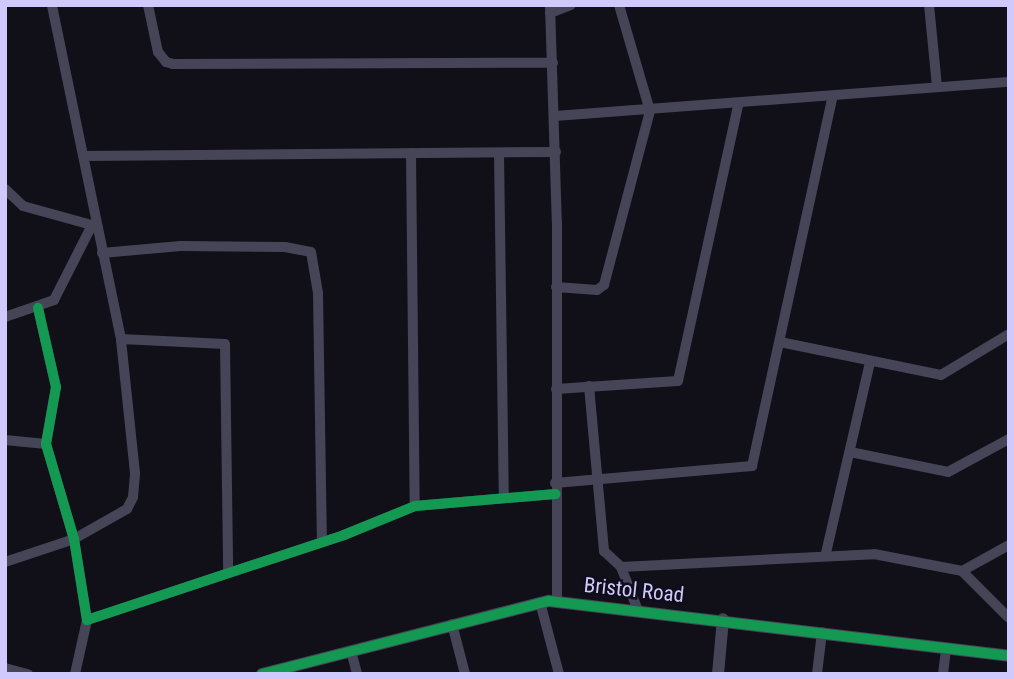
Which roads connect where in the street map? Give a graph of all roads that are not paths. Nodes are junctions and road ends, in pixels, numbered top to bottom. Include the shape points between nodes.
1 (52, 5) edge
2 (148, 5) edge
3 (572, 5) edge
4 (619, 5) edge
5 (929, 5) edge
6 (550, 9) edge
7 (553, 63) junction
8 (1009, 82) edge
9 (937, 87) junction
10 (833, 96) junction
11 (738, 105) junction
12 (650, 111) junction
13 (555, 116) junction
14 (556, 152) junction
15 (411, 153) junction
16 (499, 153) junction
17 (84, 156) junction
18 (5, 189) edge
19 (94, 226) junction
20 (102, 253) junction
21 (556, 287) junction
22 (38, 308) junction
23 (5, 317) edge
24 (1009, 334) edge
25 (121, 340) junction
26 (780, 342) junction
27 (870, 363) junction
28 (589, 386) junction
29 (556, 388) junction
30 (1009, 439) edge
31 (5, 440) edge
32 (46, 444) junction
33 (850, 452) junction
34 (599, 478) junction
35 (555, 483) junction
36 (555, 494) junction
37 (504, 498) junction
38 (415, 506) junction
39 (74, 539) junction
40 (322, 542) junction
41 (1009, 545) edge
42 (826, 553) junction
43 (5, 562) edge
44 (621, 567) junction
45 (962, 571) junction
46 (228, 573) junction
47 (557, 601) junction
48 (540, 602) junction
49 (636, 608) junction
50 (1009, 618) edge
51 (723, 619) junction
52 (87, 620) junction
53 (452, 624) junction
54 (822, 632) junction
55 (946, 648) junction
56 (351, 651) junction
57 (1009, 656) edge
58 (5, 668) edge
59 (264, 673) edge
60 (28, 674) edge
61 (75, 674) edge
62 (357, 674) edge
63 (465, 674) edge
64 (559, 674) edge
65 (718, 674) edge
66 (817, 674) edge
67 (943, 674) edge

1 - 17 street
2 - 7 street via 158,52 173,64
3 - 6 street
4 - 12 street
5 - 9 street
6 - 7 street
7 - 13 street
8 - 9 street
9 - 10 street
10 - 11 street
10 - 26 street
11 - 12 street
11 - 28 street via 678,381
12 - 13 street
12 - 21 street via 604,285 597,290
13 - 14 street
14 - 16 street
14 - 21 street
15 - 16 street
15 - 17 street
15 - 38 street
16 - 37 street
17 - 19 street
18 - 19 street via 23,206
19 - 20 street
19 - 22 street via 60,291
20 - 25 street
20 - 40 street via 181,246 285,247 311,252 319,329
21 - 29 street
22 - 23 street
22 - 32 street via 56,387
24 - 27 street via 941,375
25 - 39 street via 135,473 133,497 127,509
25 - 46 street via 225,344
26 - 27 street
26 - 34 street via 751,467
27 - 33 street
28 - 29 street
28 - 34 street
29 - 35 street
30 - 33 street via 948,472
31 - 32 street
32 - 39 street
33 - 42 street
34 - 35 street
34 - 44 street via 604,551
35 - 36 street
36 - 37 street
36 - 47 street
37 - 38 street
38 - 40 street
39 - 43 street
39 - 52 street
40 - 46 street
41 - 45 street
42 - 44 street
42 - 45 street via 882,554
44 - 49 street
45 - 50 street
46 - 52 street
47 - 48 street, Bristol Road
47 - 49 street, Bristol Road
48 - 53 street, Bristol Road
48 - 64 street
49 - 51 street, Bristol Road
51 - 54 street, Bristol Road
51 - 65 street
52 - 61 street
53 - 56 street, Bristol Road
53 - 63 street
54 - 55 street, Bristol Road
54 - 66 street
55 - 57 street, Bristol Road
55 - 67 street
56 - 59 street, Bristol Road
56 - 62 street
58 - 60 street

